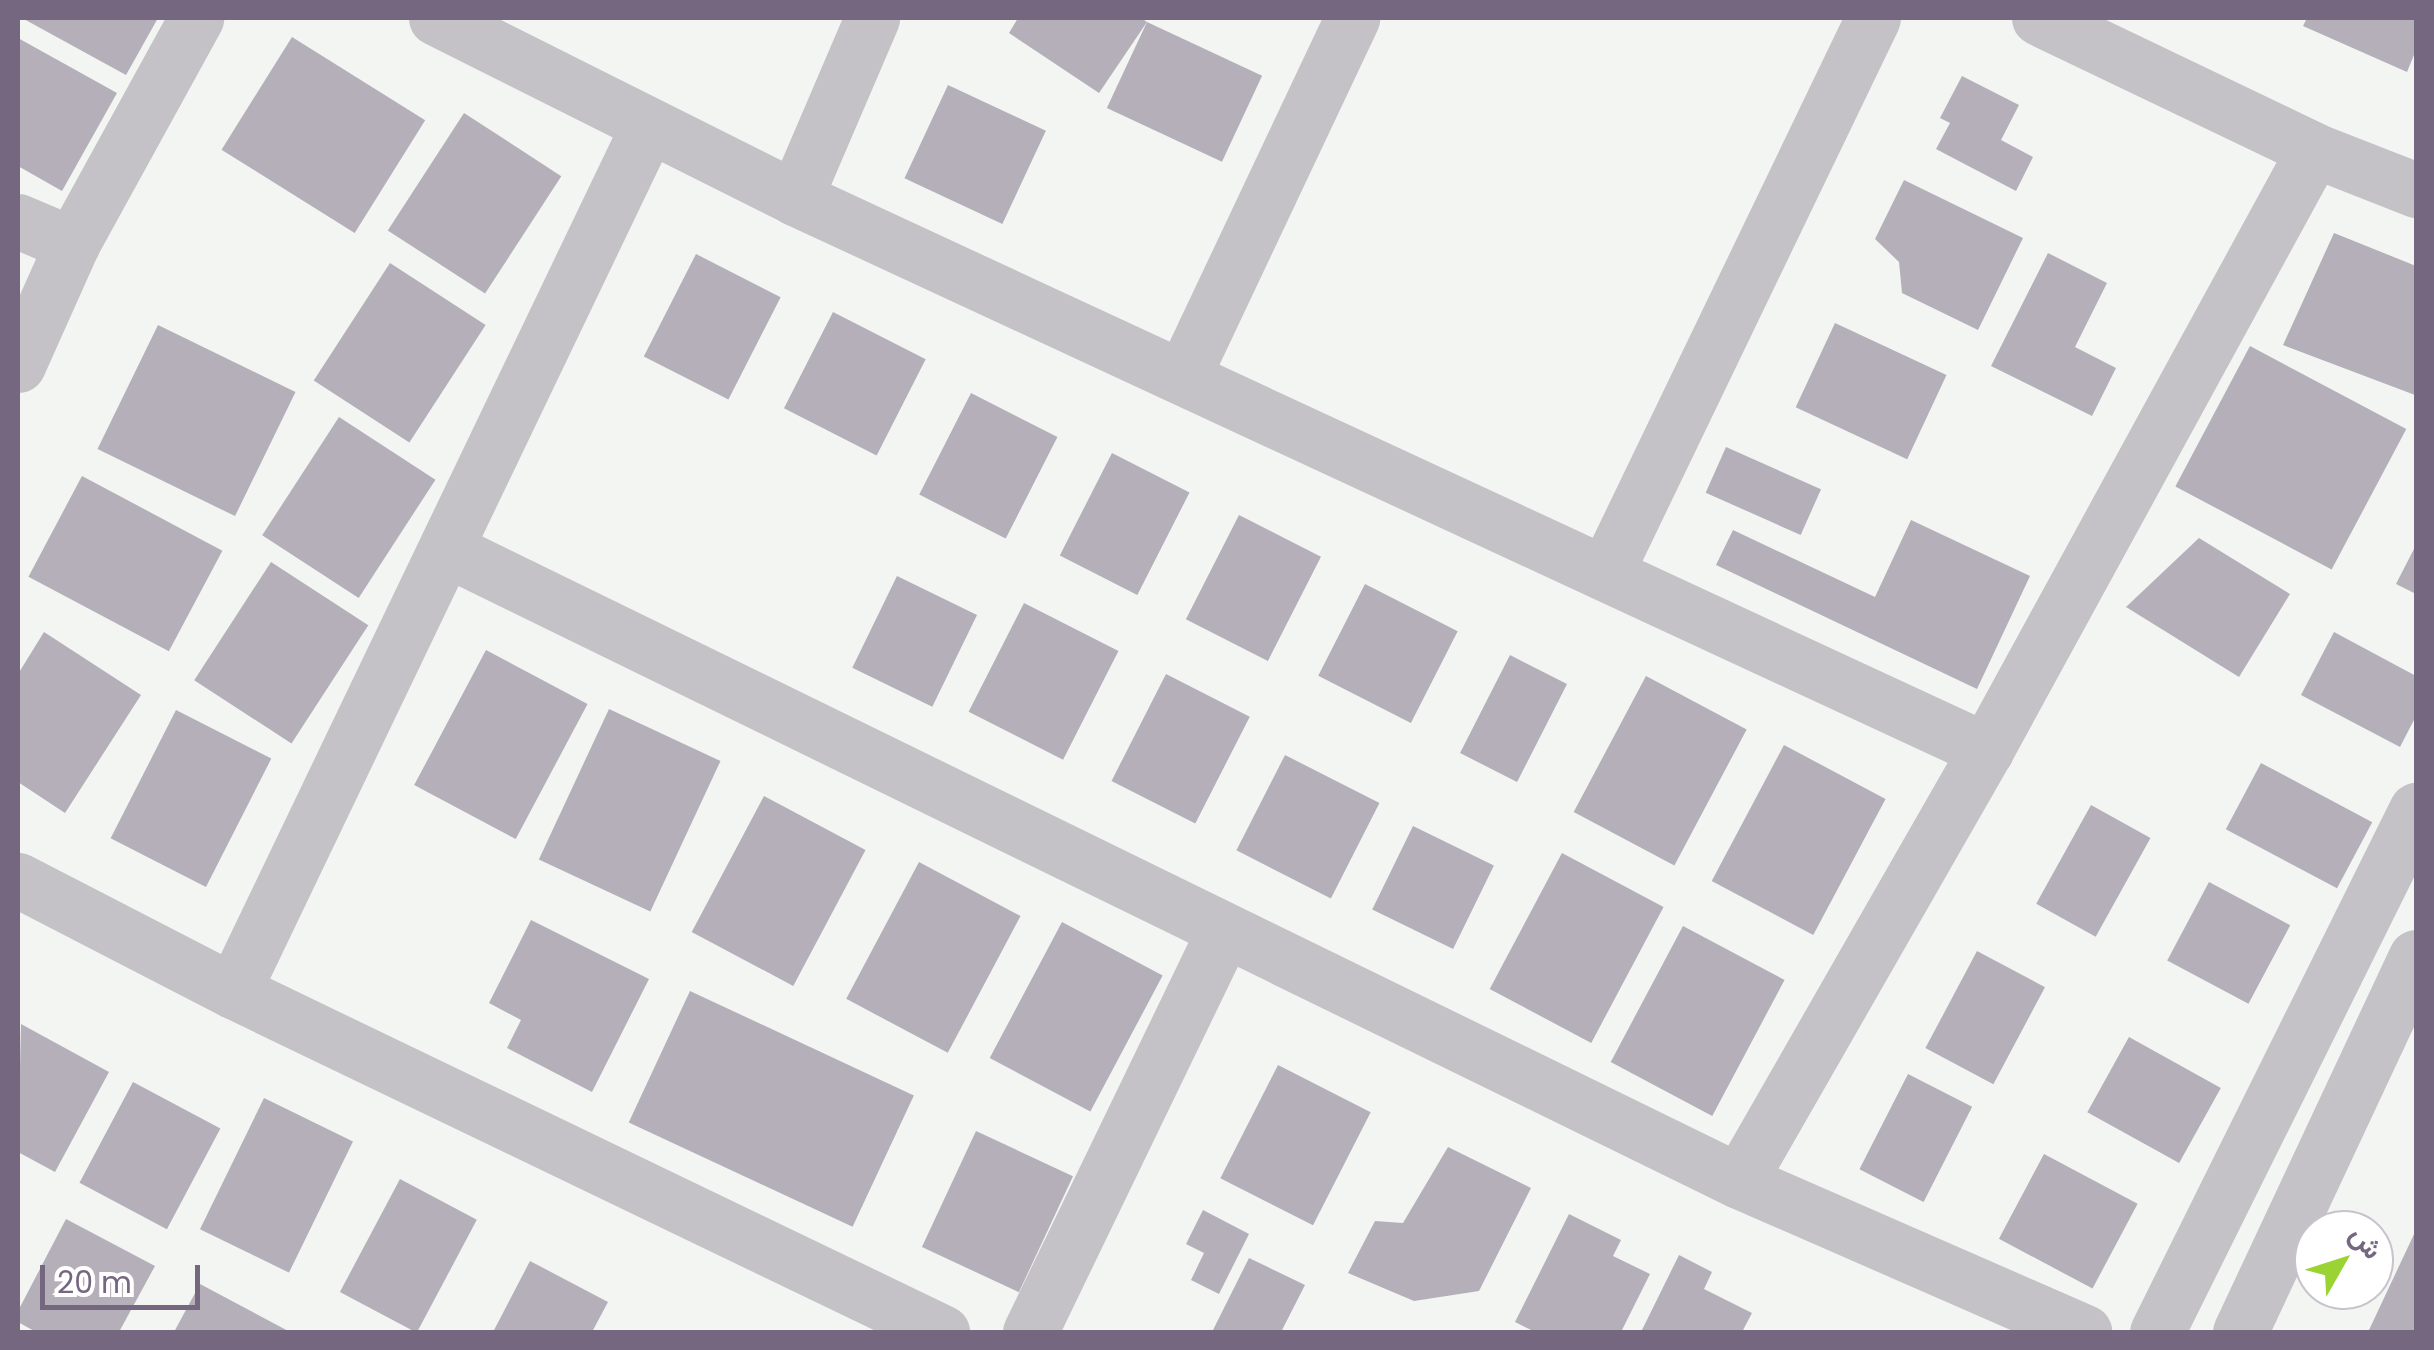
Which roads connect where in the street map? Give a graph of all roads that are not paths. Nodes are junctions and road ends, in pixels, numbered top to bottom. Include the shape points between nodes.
1 (196, 18) edge
2 (436, 18) edge
3 (872, 18) edge
4 (1352, 18) edge
5 (1873, 18) edge
6 (2039, 18) edge
7 (648, 126) junction
8 (2314, 150) junction
9 (2416, 190) edge
10 (795, 198) junction
11 (18, 221) edge
12 (72, 244) junction
13 (18, 365) edge
14 (1184, 374) junction
15 (446, 548) junction
16 (1606, 572) junction
17 (1986, 750) junction
18 (2416, 810) edge
19 (18, 880) edge
20 (1223, 932) junction
21 (2416, 958) edge
22 (234, 991) junction
23 (1739, 1182) junction
24 (942, 1332) edge
25 (1030, 1332) edge
26 (2084, 1332) edge
27 (2158, 1332) edge
28 (2240, 1332) edge

1 - 12 street
2 - 7 street
3 - 10 street
4 - 14 street
5 - 16 street
6 - 8 street
7 - 10 street
7 - 15 street
8 - 9 street
8 - 17 street
10 - 14 street
11 - 12 street
12 - 13 street
14 - 16 street
15 - 20 street
15 - 22 street
16 - 17 street
17 - 23 street
18 - 27 street
19 - 22 street
20 - 23 street
20 - 25 street
21 - 28 street
22 - 24 street
23 - 26 street

